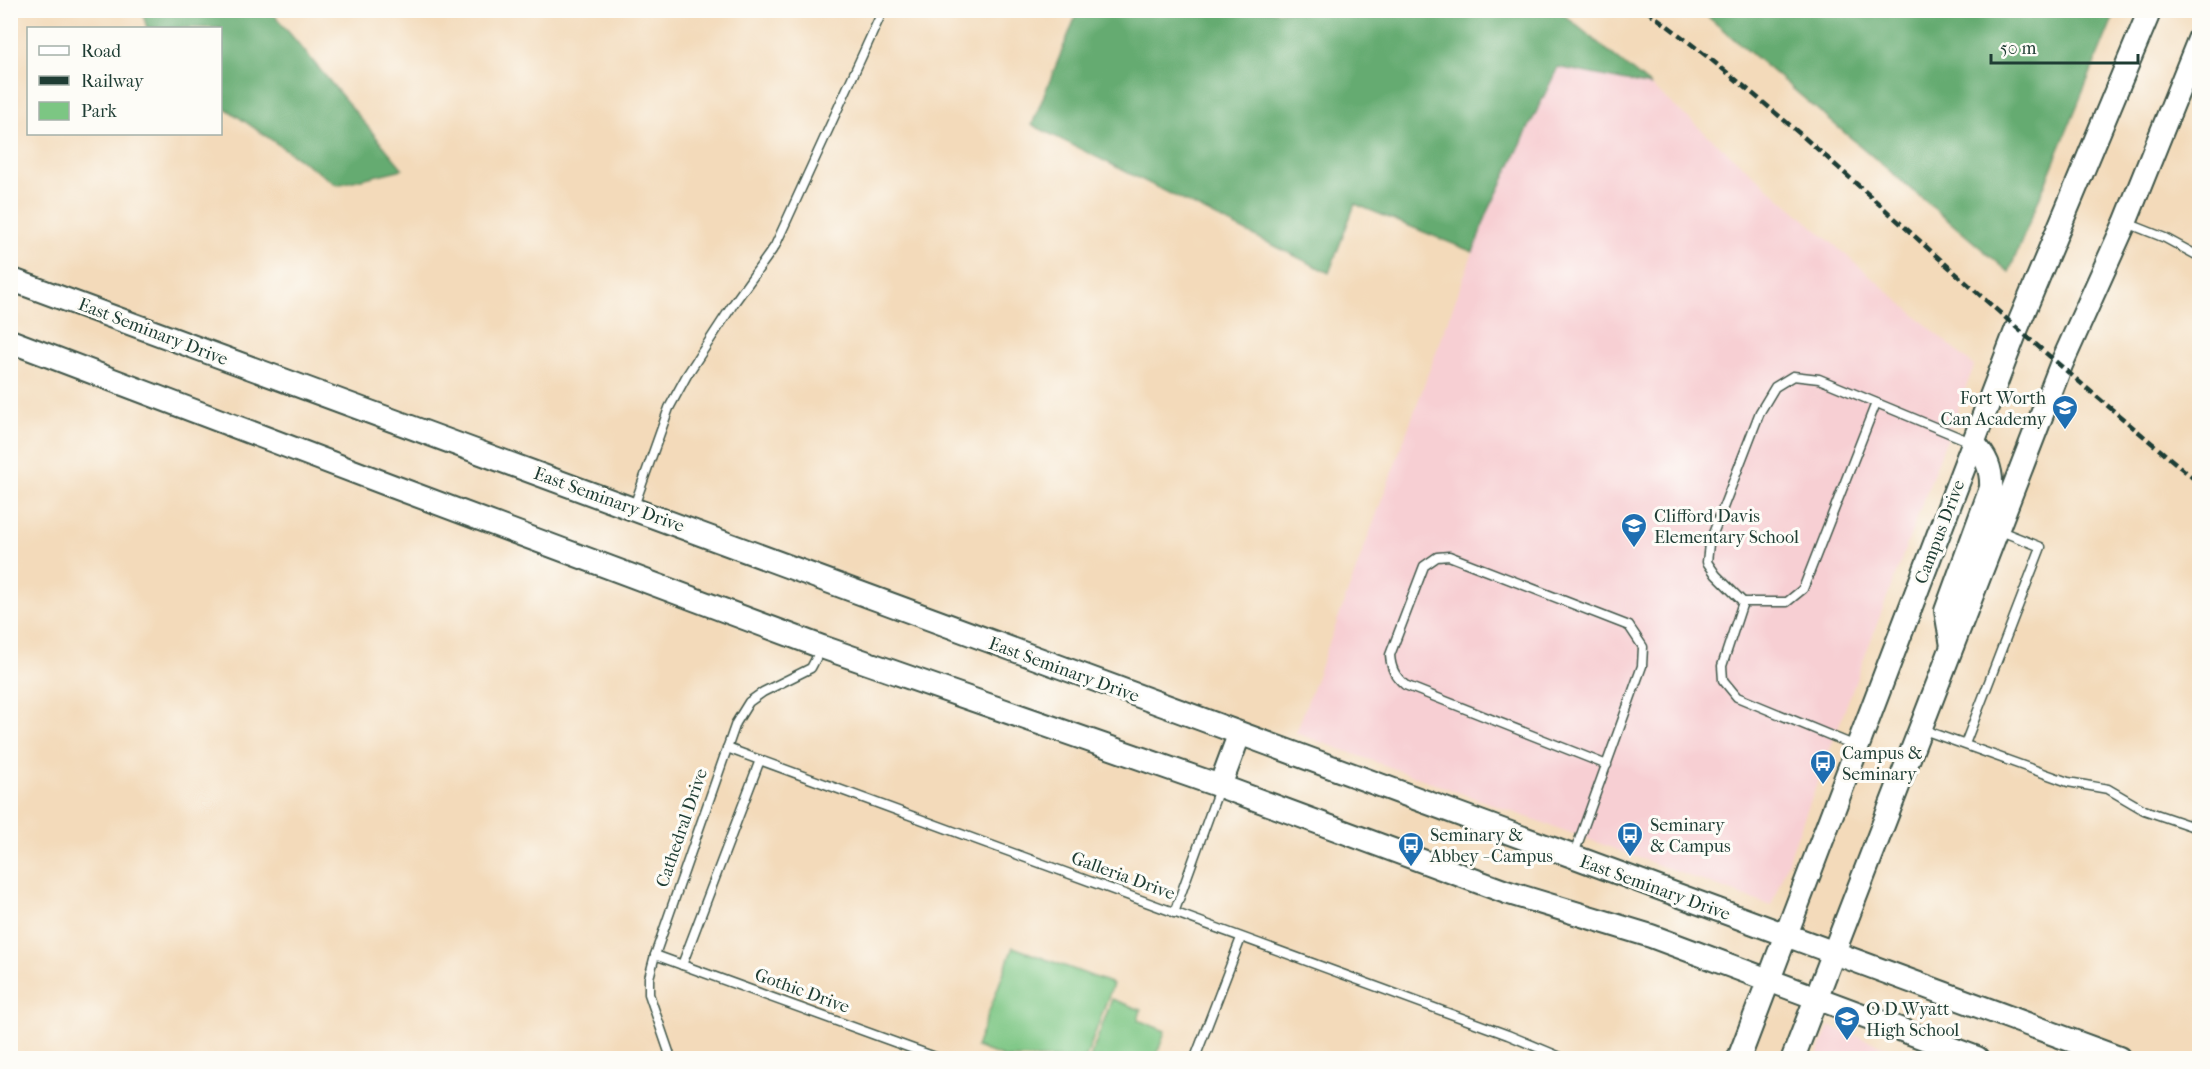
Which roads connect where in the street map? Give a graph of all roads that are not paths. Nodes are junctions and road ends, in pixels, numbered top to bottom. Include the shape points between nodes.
1 (883, 10) edge
2 (2150, 10) edge
3 (2199, 37) edge
4 (2124, 223) junction
5 (2199, 257) edge
6 (10, 279) edge
7 (10, 341) edge
8 (1876, 403) junction
9 (1973, 443) junction
10 (633, 510) junction
11 (1998, 530) junction
12 (1743, 602) junction
13 (822, 646) junction
14 (1952, 647) junction
15 (1921, 728) junction
16 (1239, 735) junction
17 (1965, 744) junction
18 (1858, 747) junction
19 (727, 748) junction
20 (760, 760) junction
21 (1607, 765) junction
22 (1220, 786) junction
23 (2199, 829) edge
24 (1573, 858) junction
25 (1174, 913) junction
26 (1786, 937) junction
27 (1241, 938) junction
28 (1834, 954) junction
29 (655, 955) junction
30 (682, 965) junction
31 (1770, 981) junction
32 (1816, 998) junction
33 (1975, 1058) edge
34 (671, 1059) edge
35 (938, 1059) edge
36 (1195, 1059) edge
37 (1563, 1059) edge
38 (1739, 1059) edge
39 (1793, 1059) edge
40 (2119, 1059) edge

1 - 10 lane via 775,246 734,303 669,408
2 - 9 main road, Campus Drive
3 - 4 main road
4 - 5 lane
4 - 11 main road via 2061,366
6 - 10 main road, East Seminary Drive
7 - 13 main road
8 - 9 lane
8 - 12 lane via 1803,589 1788,602
8 - 12 lane via 1818,379 1793,376 1775,387 1760,412 1709,544 1707,562
9 - 14 main road via 1988,463 1991,488 1946,611
9 - 18 main road, Campus Drive
10 - 16 main road, East Seminary Drive
11 - 14 main road
11 - 17 lane via 2041,547
12 - 18 lane via 1722,666 1723,680 1737,697
13 - 19 lane, Cathedral Drive via 811,668 749,702
13 - 22 main road
14 - 15 main road
15 - 17 lane
15 - 28 main road
16 - 22 main road
16 - 24 main road, East Seminary Drive
17 - 23 lane via 2068,782 2108,789 2144,810
18 - 26 main road, Campus Drive
19 - 20 lane, Galleria Drive
19 - 29 lane, Cathedral Drive
20 - 25 lane, Galleria Drive
20 - 30 lane
21 - 21 lane via 1642,666 1642,646 1629,626 1449,556 1437,557 1424,566 1390,655 1396,677 1405,686
21 - 24 lane
22 - 25 lane
22 - 31 main road via 1506,892 1651,936
24 - 26 main road, East Seminary Drive
25 - 27 lane, Galleria Drive
26 - 28 main road, East Seminary Drive
26 - 31 main road, Campus Drive
27 - 36 lane
27 - 37 lane, Galleria Drive via 1508,1035
28 - 32 main road
28 - 40 main road, East Seminary Drive
29 - 30 lane, Gothic Drive
29 - 34 lane, Cathedral Drive via 649,994
30 - 35 lane, Gothic Drive
31 - 32 main road
31 - 38 main road, Campus Drive
32 - 33 main road
32 - 39 main road

